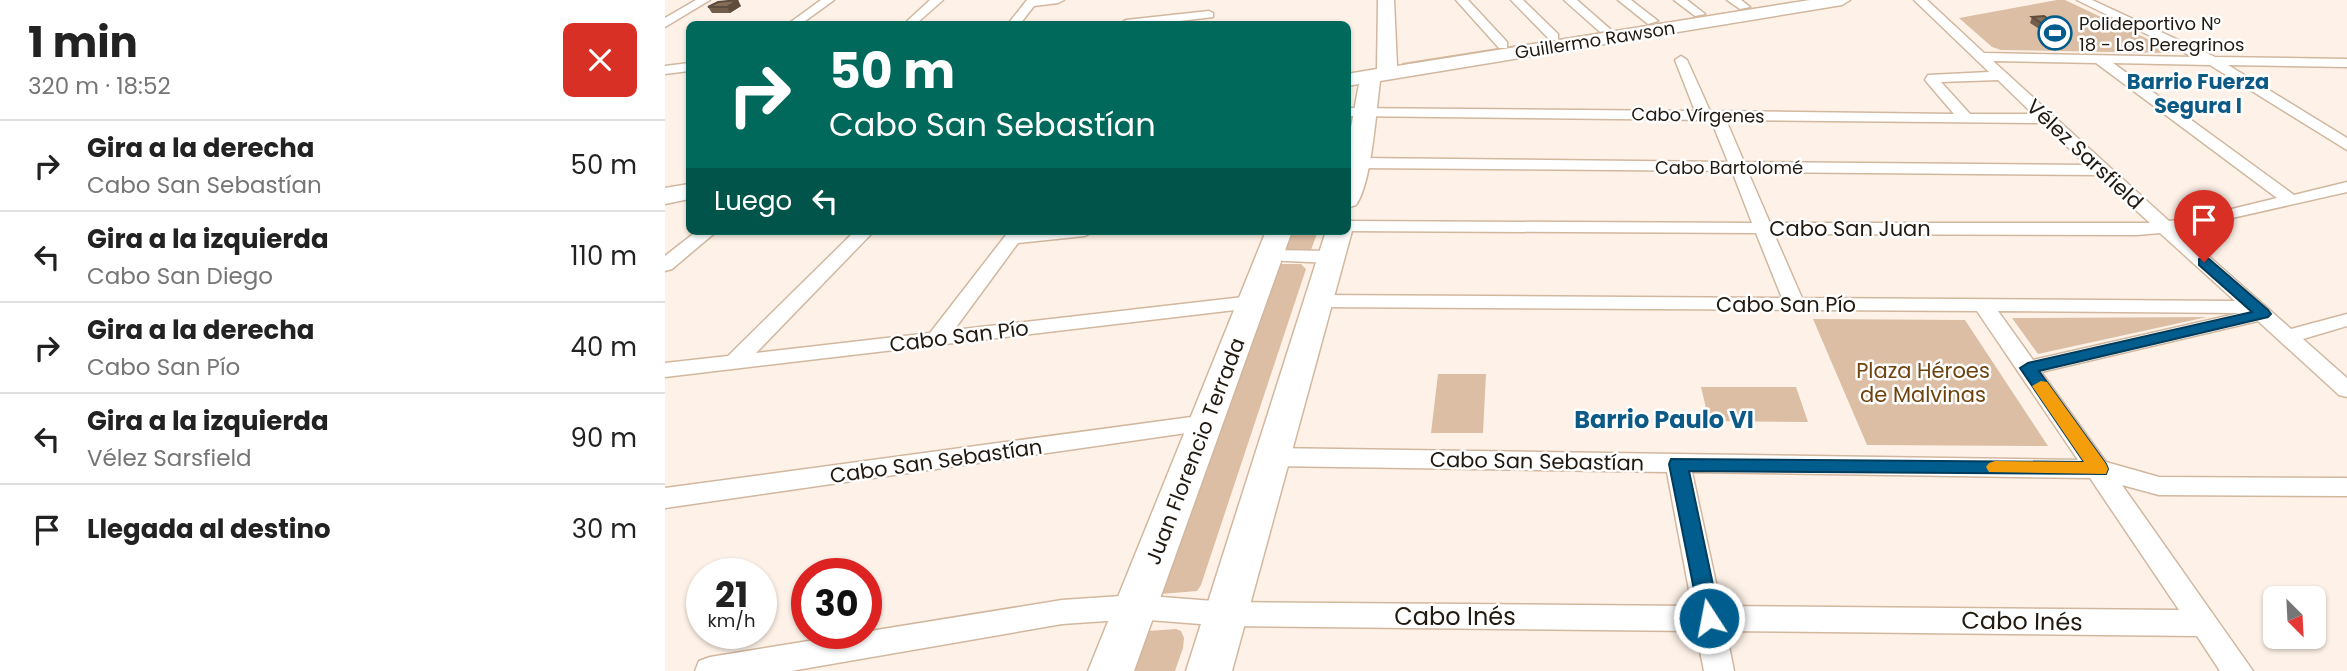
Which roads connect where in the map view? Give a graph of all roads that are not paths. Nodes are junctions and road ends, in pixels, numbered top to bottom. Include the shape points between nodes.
1 (704, 0) edge
2 (828, 0) edge
3 (937, 0) edge
4 (1058, 0) edge
5 (1386, 0) edge
6 (1462, 0) edge
7 (1517, 0) edge
8 (1570, 0) edge
9 (1624, 0) edge
10 (1680, 0) edge
11 (1787, 0) edge
12 (1842, 0) edge
13 (1920, 0) edge
14 (2083, 0) edge
15 (1032, 1) edge
16 (1739, 3) edge
17 (1699, 14) junction
18 (1207, 20) edge
19 (798, 21) edge
20 (912, 21) edge
21 (1016, 21) edge
22 (1187, 21) edge
23 (1652, 21) junction
24 (665, 23) edge
25 (1604, 29) junction
26 (1554, 37) junction
27 (1503, 45) junction
28 (1980, 57) junction
29 (2099, 59) junction
30 (1681, 60) dead end
31 (2213, 61) junction
32 (2347, 63) edge
33 (686, 66) edge
34 (665, 70) edge
35 (1382, 71) junction
36 (2001, 76) junction
37 (1351, 79) edge
38 (1356, 112) edge
39 (1710, 116) junction
40 (1966, 118) junction
41 (2048, 119) junction
42 (2347, 145) edge
43 (1357, 163) junction
44 (1738, 167) junction
45 (2101, 170) junction
46 (1351, 185) edge
47 (2347, 187) edge
48 (686, 192) edge
49 (665, 196) edge
50 (2290, 200) junction
51 (1763, 228) junction
52 (2166, 229) junction
53 (703, 235) edge
54 (861, 235) edge
55 (1015, 235) edge
56 (1339, 238) edge
57 (1274, 244) edge
58 (665, 265) edge
59 (1317, 301) junction
60 (1252, 302) junction
61 (1794, 304) junction
62 (1983, 305) junction
63 (2259, 310) junction
64 (2347, 320) edge
65 (2288, 337) junction
66 (937, 338) junction
67 (734, 362) junction
68 (2028, 368) junction
69 (665, 370) edge
70 (2347, 390) edge
71 (1206, 423) junction
72 (1271, 457) junction
73 (1678, 464) junction
74 (2099, 469) junction
75 (2347, 487) edge
76 (665, 498) edge
77 (1136, 607) junction
78 (1226, 614) junction
79 (1709, 618) junction
80 (2205, 623) junction
81 (711, 671) edge
82 (1111, 671) edge
83 (1209, 671) edge
84 (1719, 671) edge
85 (2238, 671) edge

1 - 24 street
2 - 19 street
3 - 20 street
4 - 15 street
5 - 35 main road
6 - 27 street
7 - 26 street
8 - 25 street
9 - 23 street
10 - 17 street
11 - 16 main road, Guillermo Rawson
12 - 35 main road, Guillermo Rawson
13 - 28 street, Vélez Sarsfield
14 - 31 street
15 - 21 street
16 - 17 main road, Guillermo Rawson
17 - 23 main road, Guillermo Rawson
18 - 22 street
23 - 25 main road, Guillermo Rawson
25 - 26 main road, Guillermo Rawson
26 - 27 main road, Guillermo Rawson
27 - 35 main road, Guillermo Rawson
28 - 29 street
28 - 36 street, Vélez Sarsfield
29 - 31 street
29 - 50 street
30 - 39 street
31 - 32 street
31 - 42 street
33 - 34 street
35 - 37 main road, Guillermo Rawson
35 - 38 main road
36 - 40 street via 1933,78
36 - 41 street, Vélez Sarsfield
38 - 39 street, Cabo Vírgenes
38 - 43 main road
39 - 40 street, Cabo Vírgenes
39 - 44 street
40 - 41 street, Cabo Vírgenes
41 - 45 street, Vélez Sarsfield
43 - 44 street, Cabo Bartolomé
43 - 46 main road
44 - 45 street, Cabo Bartolomé
44 - 51 street
45 - 52 street, Vélez Sarsfield
47 - 50 street, Cabo San Juan
48 - 49 main road
50 - 52 street, Cabo San Juan
51 - 52 street, Cabo San Juan
51 - 56 street, Cabo San Juan
51 - 61 street
52 - 63 street, Vélez Sarsfield
53 - 58 street
54 - 67 street
55 - 66 street
56 - 57 street, Cabo San Juan
56 - 59 main road
57 - 60 main road, Juan Florencio Terrada
59 - 61 street, Cabo San Pío
59 - 72 main road
60 - 66 street, Cabo San Pío
60 - 71 main road, Juan Florencio Terrada
61 - 62 street, Cabo San Pío
62 - 63 street, Cabo San Pío
62 - 68 street
63 - 65 street, Vélez Sarsfield
63 - 68 street
64 - 65 street
65 - 70 street, Vélez Sarsfield
66 - 67 street, Cabo San Pío
67 - 69 street, Cabo San Pío
68 - 74 street
71 - 76 street, Cabo San Sebastían
71 - 77 main road, Juan Florencio Terrada
72 - 73 street, Cabo San Sebastían
72 - 78 main road
73 - 74 street, Cabo San Sebastían
73 - 79 street
74 - 75 street, Cabo San Sebastían via 2159,486
74 - 80 street
77 - 78 street, Cabo Inés
77 - 81 street, Cabo Inés via 1062,612
77 - 82 main road, Juan Florencio Terrada
78 - 79 street, Cabo Inés
78 - 83 main road
79 - 80 street, Cabo Inés
79 - 84 street
80 - 85 street

